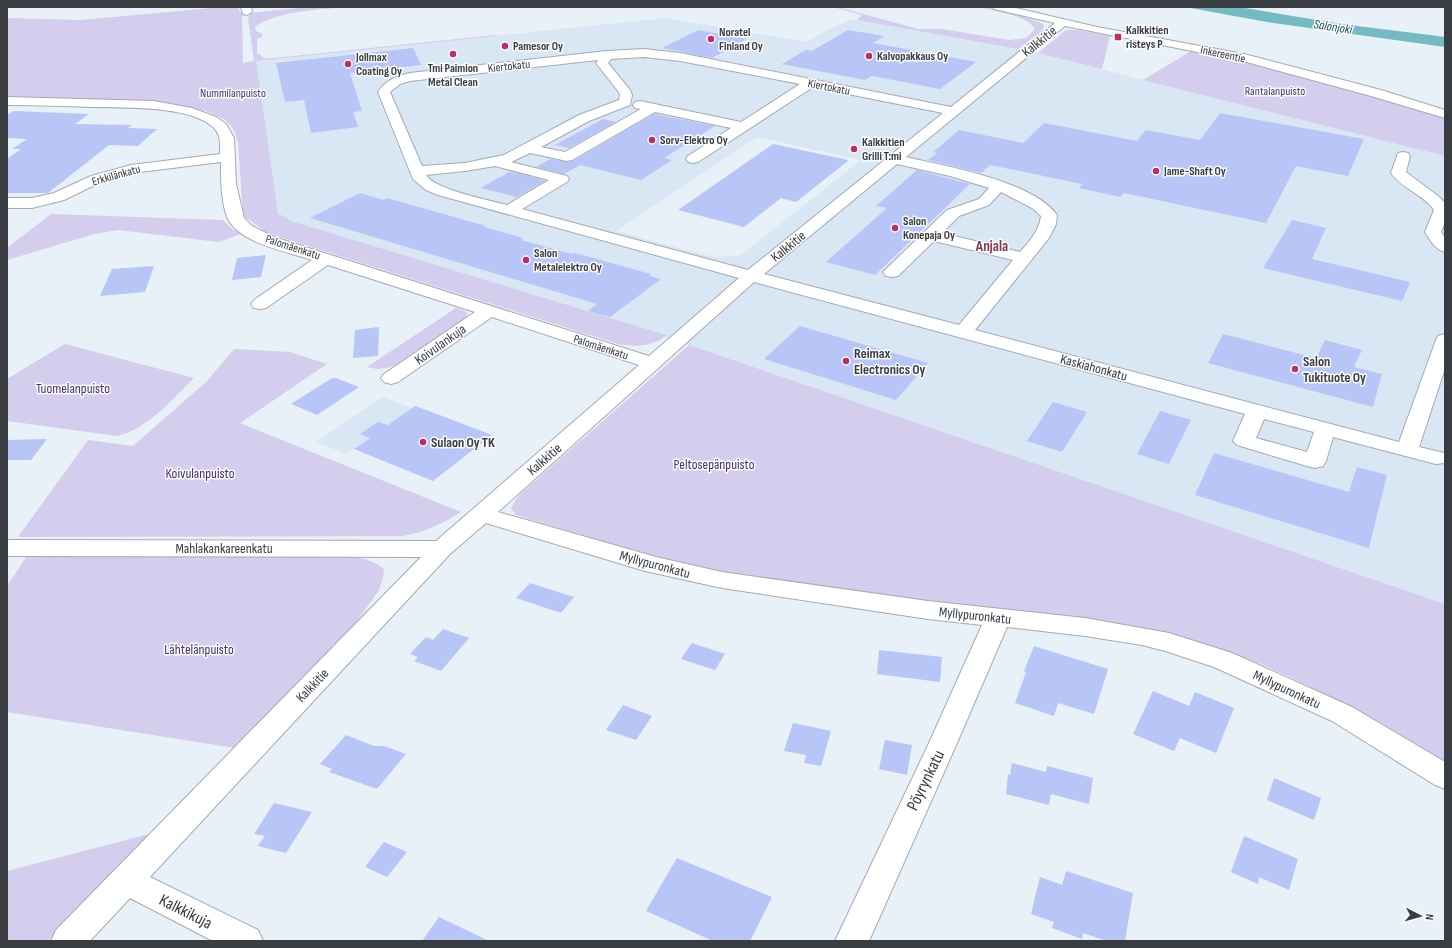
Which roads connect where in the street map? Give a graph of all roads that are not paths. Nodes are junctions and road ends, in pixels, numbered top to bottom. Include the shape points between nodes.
1 (998, 7) edge
2 (1062, 23) junction
3 (607, 55) junction
4 (811, 83) junction
5 (7, 101) edge
6 (625, 102) junction
7 (653, 108) junction
8 (953, 111) junction
9 (1445, 114) edge
10 (743, 127) junction
11 (528, 148) junction
12 (1402, 156) dead end
13 (228, 157) junction
14 (693, 159) dead end
15 (894, 159) junction
16 (495, 162) junction
17 (417, 172) junction
18 (999, 186) junction
19 (7, 203) edge
20 (509, 210) junction
21 (931, 235) junction
22 (1445, 247) edge
23 (326, 258) junction
24 (1024, 258) junction
25 (892, 272) dead end
26 (751, 276) junction
27 (260, 304) dead end
28 (488, 310) junction
29 (963, 332) junction
30 (1445, 340) edge
31 (652, 363) junction
32 (391, 378) dead end
33 (1256, 410) junction
34 (1326, 428) junction
35 (1406, 450) junction
36 (1436, 458) dead end
37 (481, 514) junction
38 (7, 548) edge
39 (442, 549) junction
40 (998, 618) junction
41 (1445, 777) edge
42 (126, 880) junction
43 (68, 941) edge
44 (246, 941) edge
45 (852, 941) edge

1 - 2 street, Inkereentie
2 - 8 street, Kalkkitie
2 - 9 street, Inkereentie via 1244,58
3 - 4 street, Kiertokatu via 644,53 680,57
3 - 6 street via 602,63 624,90
3 - 17 street, Kiertokatu via 422,75 394,82 384,92
4 - 8 street, Kiertokatu
4 - 10 street
5 - 13 street, Palomäenkatu via 145,105 191,112 210,119 224,130
6 - 7 street
6 - 11 street via 584,118
7 - 10 street
7 - 11 street via 567,157
8 - 15 street, Kalkkitie
10 - 14 street
11 - 16 street
12 - 22 street via 1398,173 1405,181 1437,202 1442,210 1433,232
13 - 19 street, Erkkilänkatu via 131,169 96,179 59,197 32,203
13 - 23 street, Palomäenkatu via 232,208 239,224 268,240
15 - 18 street
15 - 26 street, Kalkkitie
16 - 17 street
16 - 20 street via 562,179
17 - 20 street, Kiertokatu via 422,182 431,187
18 - 21 street via 984,202 953,214
18 - 24 street via 1034,201 1043,207 1048,215 1048,224 1043,235
20 - 26 street, Kiertokatu
21 - 24 street
21 - 25 street
23 - 27 street
23 - 28 street, Palomäenkatu
24 - 29 street
26 - 29 street, Kaskiahonkatu
26 - 31 street, Kalkkitie
28 - 31 street, Palomäenkatu
28 - 32 street, Koivulankuja
29 - 33 street, Kaskiahonkatu
30 - 35 street
31 - 37 street, Kalkkitie
33 - 34 street, Kaskiahonkatu
33 - 34 street via 1244,441 1315,461
34 - 35 street, Kaskiahonkatu
35 - 36 street, Kaskiahonkatu
37 - 39 street, Kalkkitie
37 - 40 street, Myllypuronkatu via 654,565 722,580
38 - 39 street, Mahlakankareenkatu
39 - 42 street, Kalkkitie
40 - 41 street, Myllypuronkatu via 1142,636 1205,653 1342,714
40 - 45 street, Pöyrynkatu
42 - 43 street, Kalkkitie
42 - 44 street, Kalkkikuja

